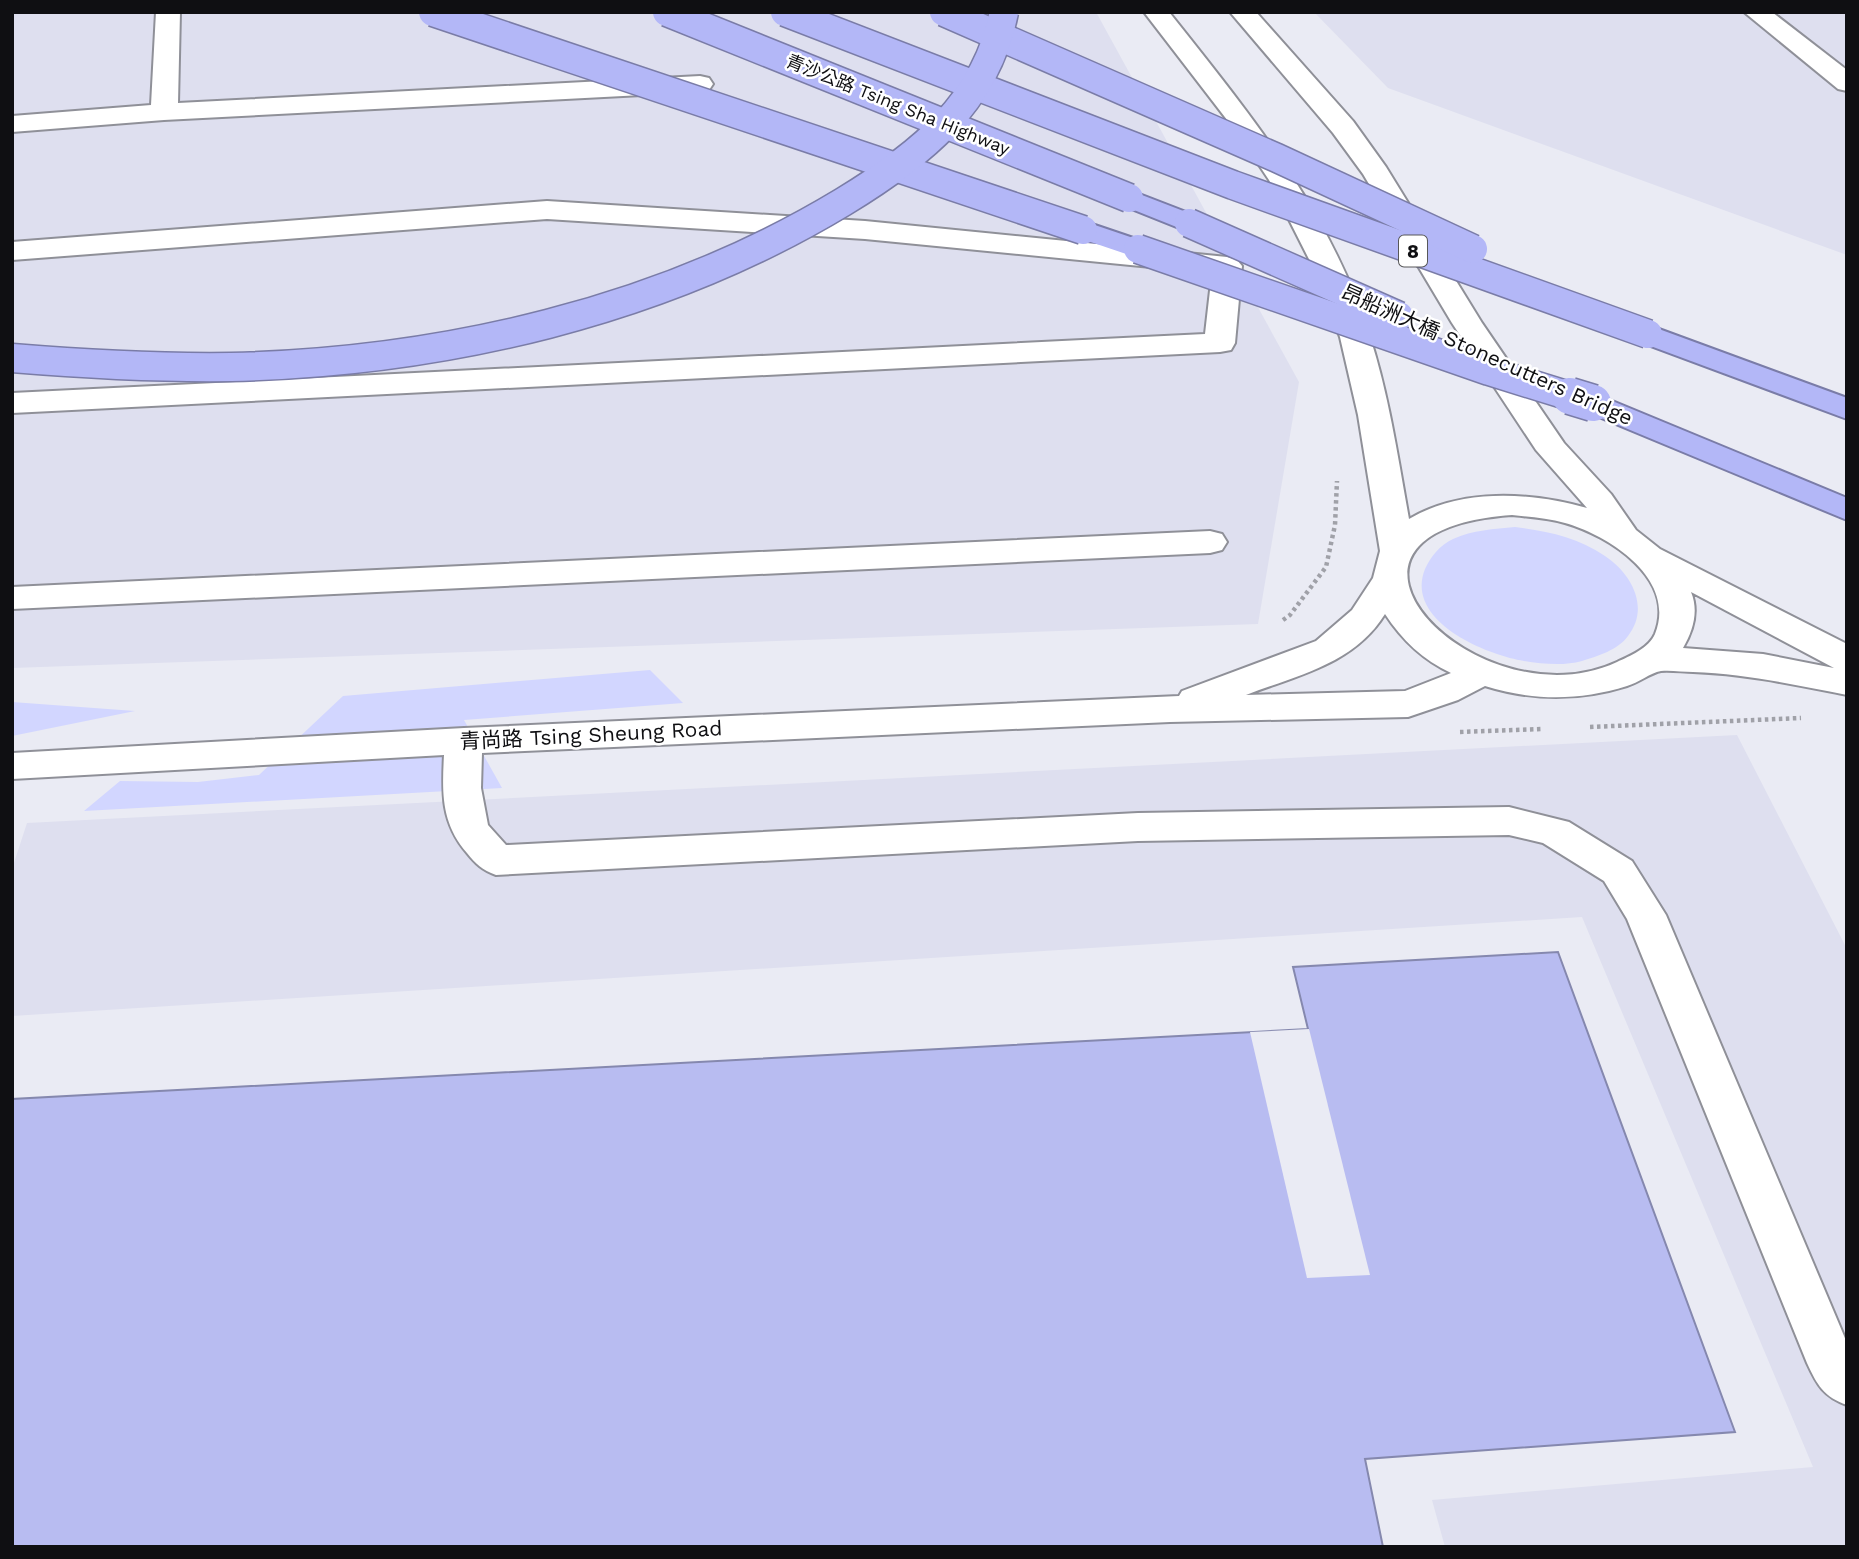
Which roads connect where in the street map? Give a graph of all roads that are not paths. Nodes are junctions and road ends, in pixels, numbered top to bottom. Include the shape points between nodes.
1 (168, 12) edge
2 (433, 12) edge
3 (667, 12) edge
4 (785, 12) edge
5 (944, 12) edge
6 (1004, 12) edge
7 (1156, 12) edge
8 (1241, 12) edge
9 (1756, 12) edge
10 (1847, 83) edge
11 (700, 84) dead end
12 (164, 112) junction
13 (12, 124) edge
14 (1129, 198) joint
15 (12, 251) edge
16 (1648, 334) junction
17 (12, 358) edge
18 (12, 402) edge
19 (1593, 403) junction
20 (1847, 409) edge
21 (1847, 510) edge
22 (1210, 542) dead end
23 (1636, 547) junction
24 (1394, 564) junction
25 (12, 597) edge
26 (1653, 659) junction
27 (1847, 659) edge
28 (1482, 672) junction
29 (1847, 683) edge
30 (1170, 709) junction
31 (464, 741) junction
32 (12, 766) edge
33 (1847, 1383) edge

1 - 12 street
2 - 19 highway, bridge via 1489,372
3 - 14 highway, 青沙公路 Tsing Sha Highway, bridge
4 - 16 highway, 8, bridge via 1178,164
5 - 16 highway, bridge via 1277,158
6 - 17 highway, bridge via 993,58 970,95 911,158 817,220 728,263 650,293 474,339 369,356 167,368
7 - 24 street via 1283,180 1331,274 1355,337 1374,415
8 - 23 street via 1343,127 1552,450
9 - 10 street
11 - 12 street
12 - 13 street
14 - 19 highway, 昂船洲大橋 Stonecutters Bridge, bridge
15 - 18 street via 547,210 865,230 1227,266 1220,343
16 - 20 highway, 8
19 - 21 highway, 昂船洲大橋 Stonecutters Bridge
22 - 25 street
23 - 24 street via 1576,516 1551,509 1474,507 1442,516 1415,531
23 - 26 street via 1670,583 1678,610 1672,636
23 - 27 street
24 - 28 street via 1396,604 1415,630 1444,654
24 - 30 street, 青尚路 Tsing Sheung Road via 1365,618 1329,650
26 - 28 street via 1628,674 1558,686
26 - 29 street via 1723,661
28 - 30 street, 青尚路 Tsing Sheung Road via 1408,705
30 - 31 street, 青尚路 Tsing Sheung Road
31 - 32 street, 青尚路 Tsing Sheung Road
31 - 33 street via 462,788 469,829 496,860 1138,827 1509,821 1555,832 1618,870 1646,915 1831,1363

